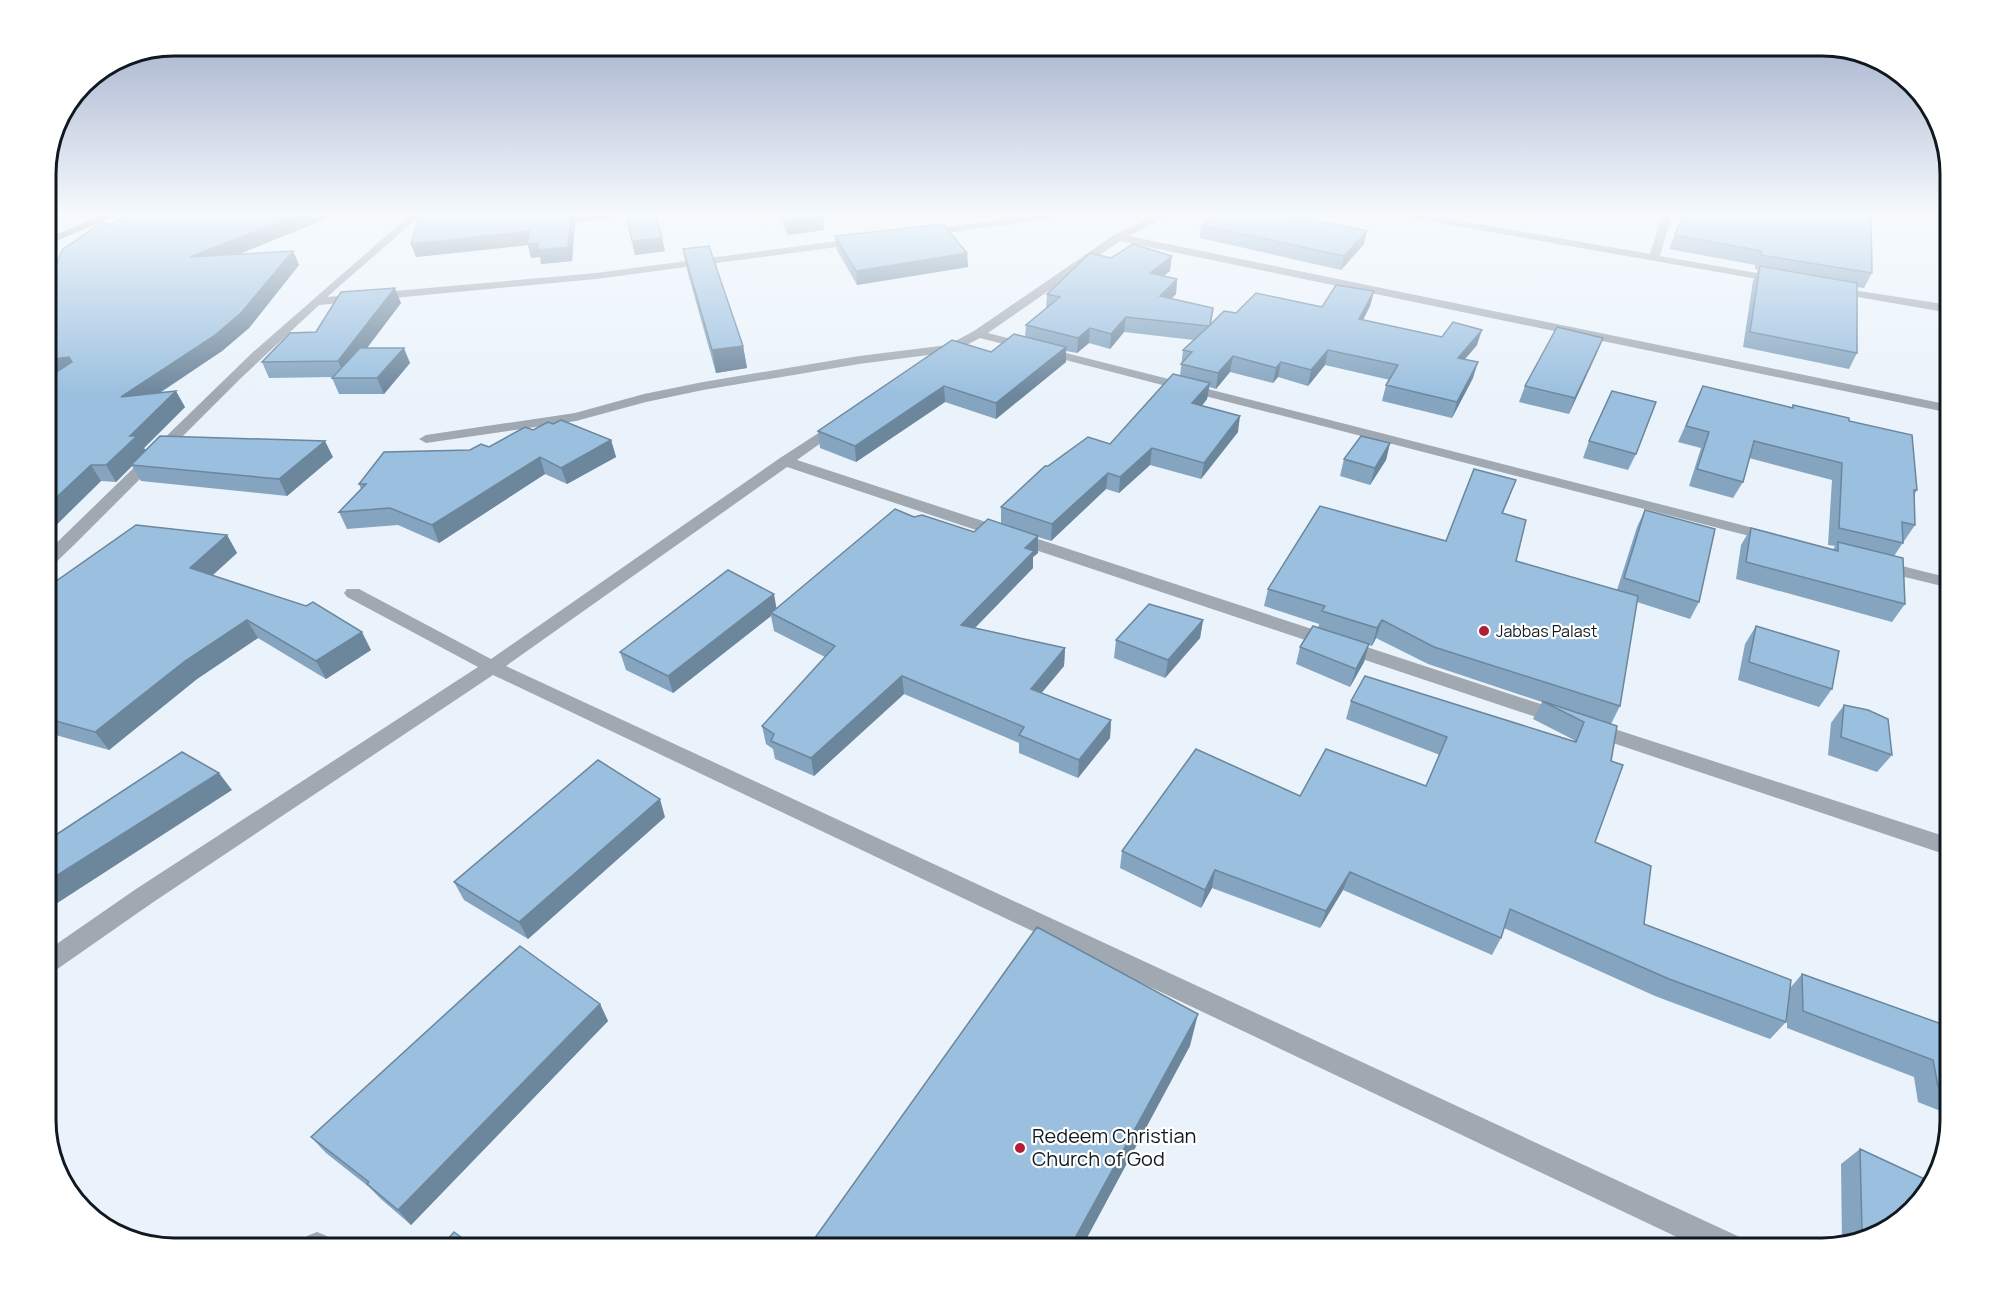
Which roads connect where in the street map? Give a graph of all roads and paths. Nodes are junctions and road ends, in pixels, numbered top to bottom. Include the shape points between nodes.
1 (346, 275) edge
2 (601, 275) edge
3 (1063, 275) edge
4 (1304, 275) edge
5 (1755, 275) edge
6 (1791, 282) edge
7 (1825, 288) edge
8 (315, 302) junction
9 (1940, 307) edge
10 (978, 334) junction
11 (950, 349) junction
12 (921, 369) edge
13 (1940, 407) edge
14 (853, 415) edge
15 (426, 439) dead end
16 (784, 461) junction
17 (1788, 542) edge
18 (56, 554) edge
19 (1869, 562) edge
20 (1940, 580) edge
21 (353, 593) dead end
22 (492, 667) junction
23 (1940, 844) edge
24 (56, 957) edge
25 (1711, 1238) edge

1 - 8 street
2 - 8 street
3 - 10 street
4 - 13 street
5 - 6 street
7 - 9 street
8 - 18 street
10 - 11 street
10 - 17 street
11 - 12 street
11 - 15 street via 703,386 576,417
14 - 16 street
16 - 22 street
16 - 23 street
19 - 20 street
21 - 22 street
22 - 24 street
22 - 25 street

